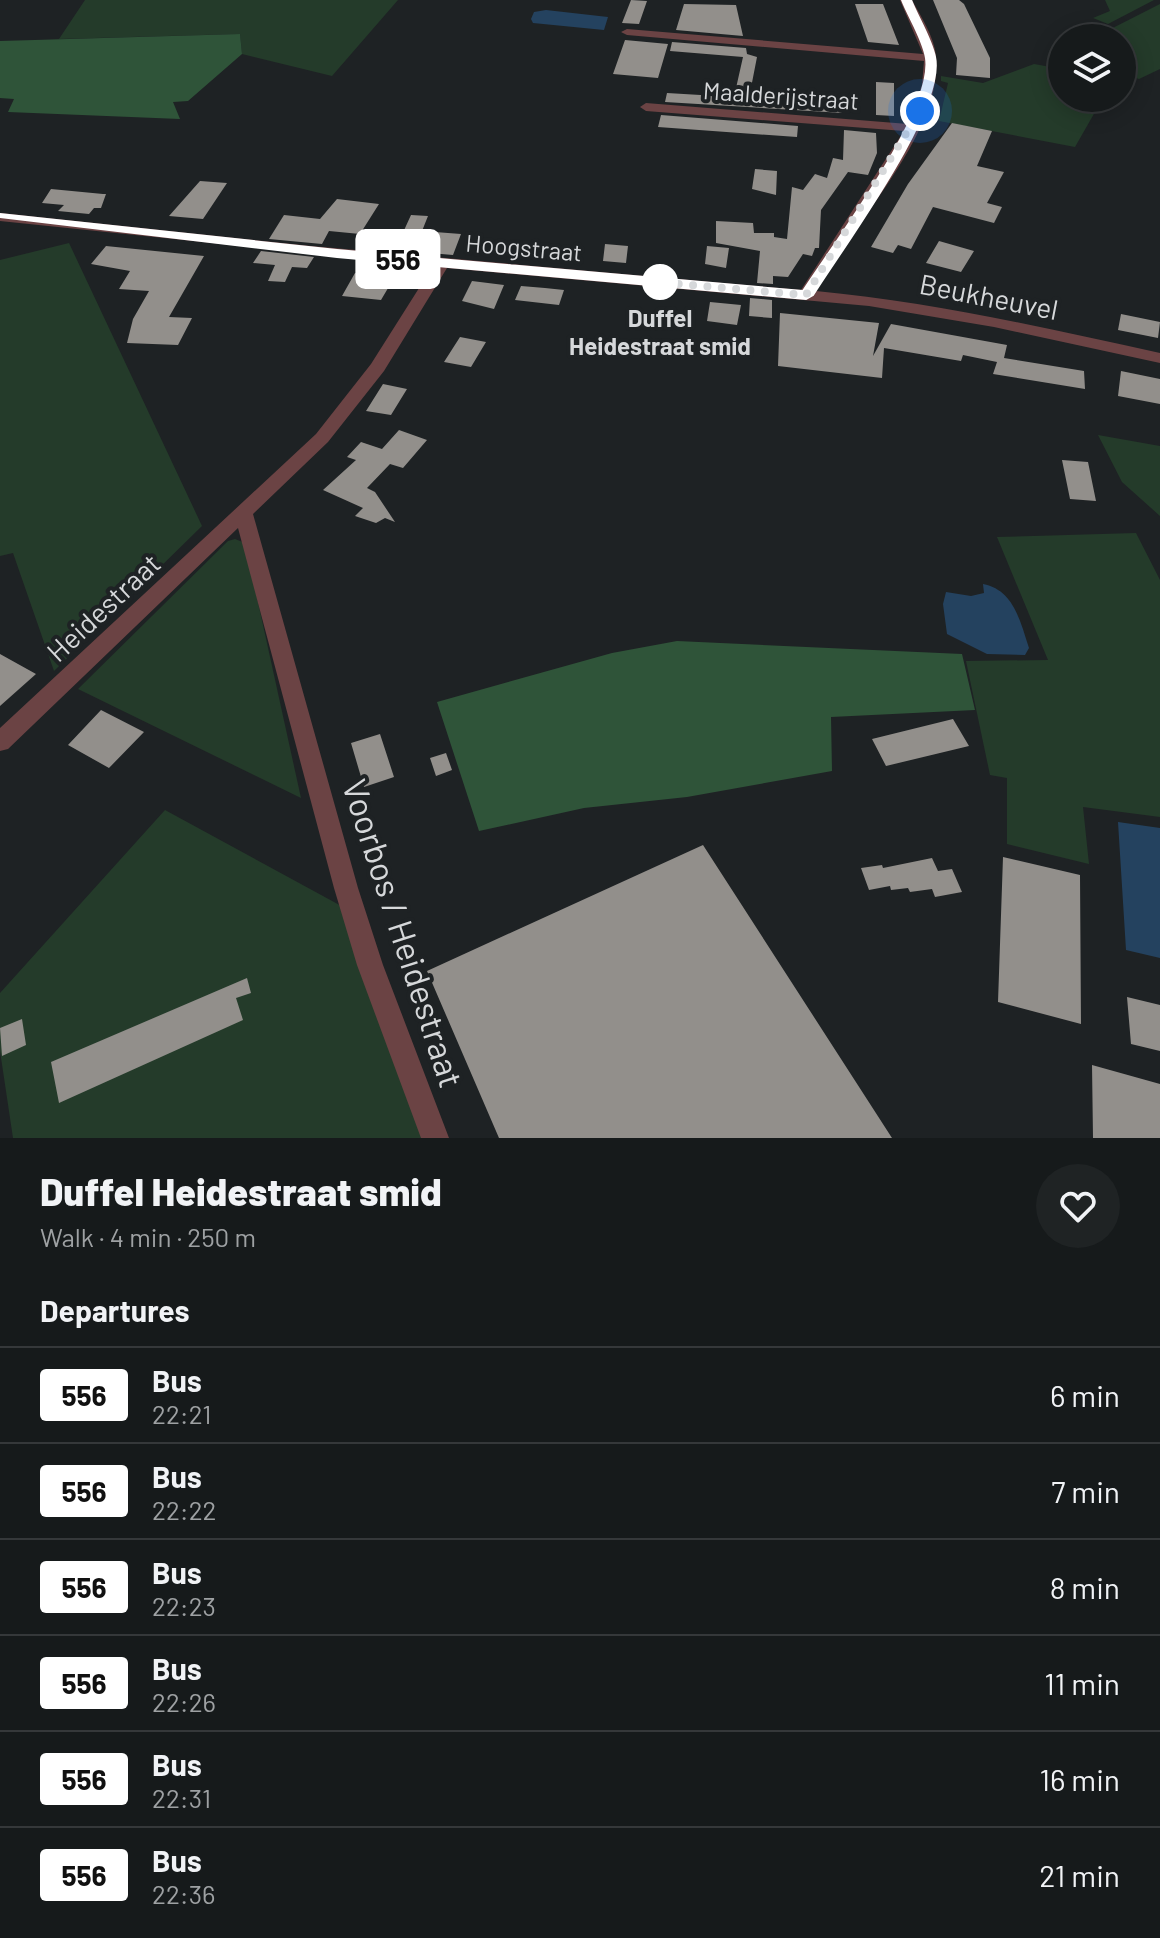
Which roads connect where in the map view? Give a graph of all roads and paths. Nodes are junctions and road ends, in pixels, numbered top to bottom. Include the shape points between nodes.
1 (906, 0) edge
2 (627, 32) dead end
3 (931, 58) junction
4 (646, 107) dead end
5 (912, 128) junction
6 (0, 217) edge
7 (442, 264) junction
8 (806, 295) junction
9 (1160, 358) edge
10 (244, 514) junction
11 (0, 742) edge
12 (435, 1138) edge

1 - 3 street
2 - 3 street
3 - 5 street via 927,94
4 - 5 street, Maalderijstraat
5 - 8 street
6 - 7 street, Hoogstraat
7 - 8 street, Hoogstraat
7 - 10 street, Heidestraat via 378,367 332,425
8 - 9 street, Beukheuvel via 956,314
10 - 11 street, Heidestraat
10 - 12 street, Voorbos / Heidestraat via 370,965

